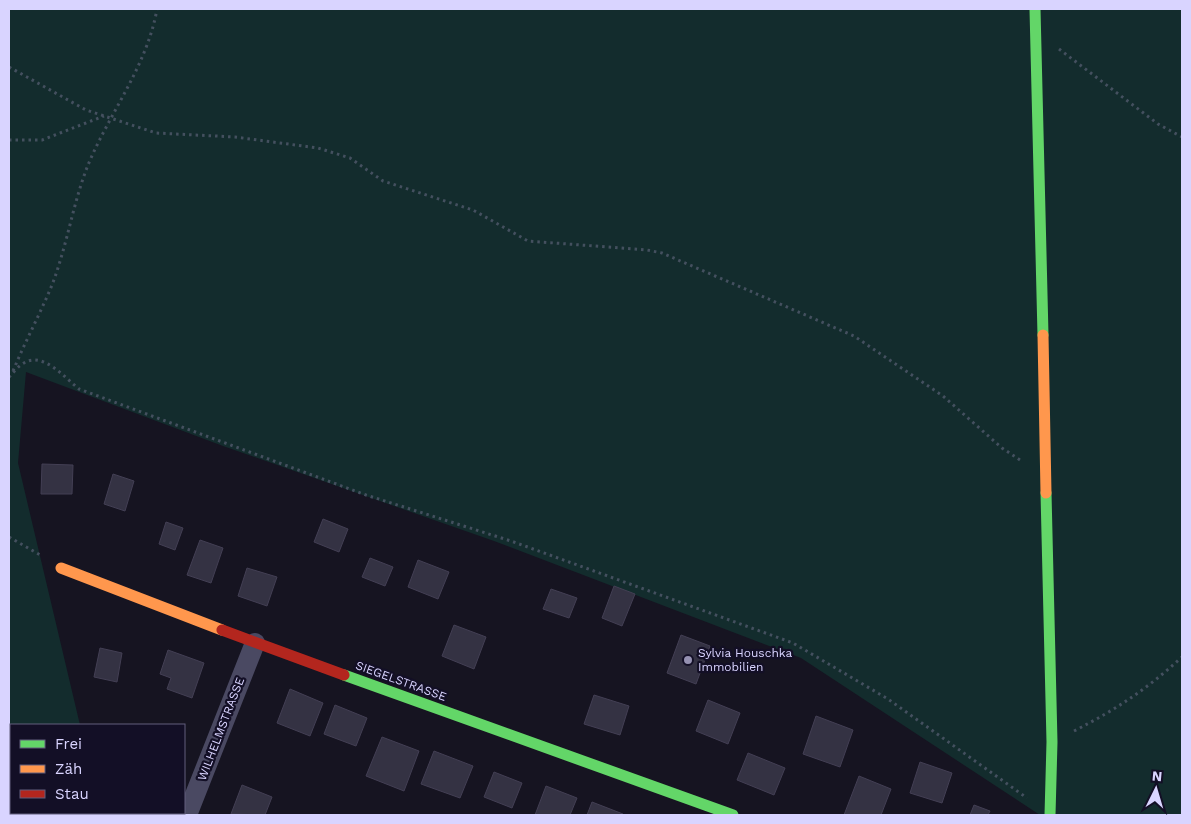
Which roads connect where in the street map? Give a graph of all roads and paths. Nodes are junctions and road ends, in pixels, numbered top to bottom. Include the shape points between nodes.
1 (157, 9) edge
2 (1034, 9) edge
3 (1034, 31) junction
4 (9, 67) edge
5 (105, 116) junction
6 (110, 118) junction
7 (1182, 137) edge
8 (9, 140) edge
9 (10, 376) edge
10 (1045, 477) junction
11 (9, 537) edge
12 (61, 568) joint
13 (255, 642) junction
14 (1182, 657) edge
15 (1052, 742) junction
16 (187, 815) edge
17 (733, 815) edge
18 (1050, 815) edge

1 - 6 path via 137,72
2 - 3 street
3 - 7 path via 1158,124
3 - 10 street
4 - 5 path via 86,110
5 - 6 path
5 - 8 path via 42,140
6 - 9 path via 88,166 52,284
6 - 10 path via 156,133 235,137 318,148 350,158 383,181 473,210 528,241 662,253 854,336 943,396 1002,448
9 - 18 path via 24,362 40,360 79,389 366,495 511,542 793,643 888,699
10 - 15 street
11 - 12 path
12 - 13 street, SIEGELSTRASSE
13 - 16 street, WILHELMSTRASSE
13 - 17 street, SIEGELSTRASSE
14 - 15 path via 1150,687 1113,711
15 - 18 street

